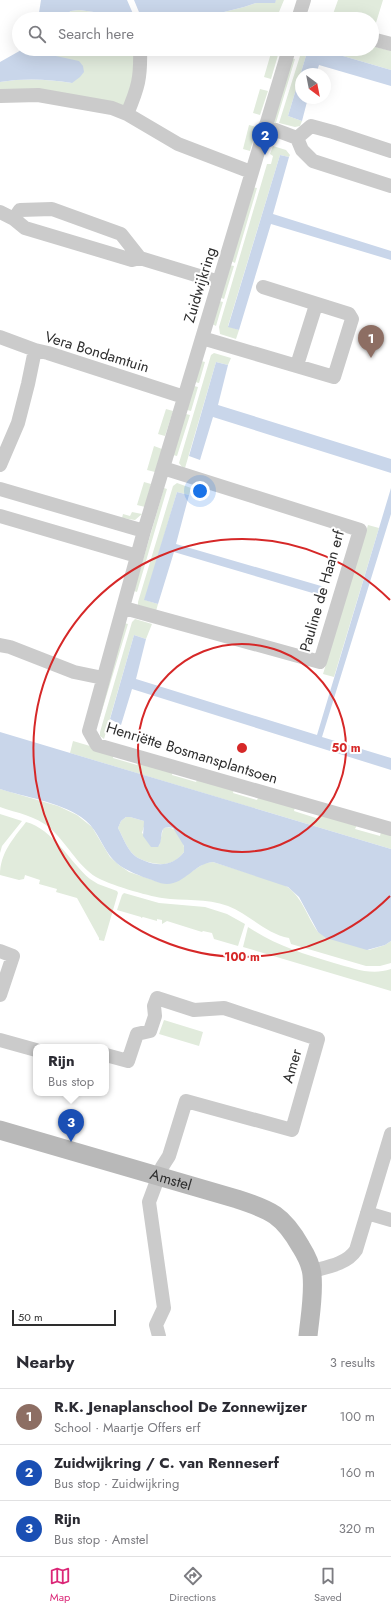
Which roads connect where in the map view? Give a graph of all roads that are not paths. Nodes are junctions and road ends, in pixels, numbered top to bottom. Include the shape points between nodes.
1 (304, 0) edge
2 (301, 12) edge
3 (379, 41) edge
4 (391, 44) edge
5 (140, 56) edge
6 (287, 56) edge
7 (0, 96) edge
8 (127, 114) junction
9 (265, 126) junction
10 (297, 138) junction
11 (391, 151) edge
12 (251, 172) junction
13 (391, 186) edge
14 (0, 212) edge
15 (14, 219) junction
16 (140, 258) junction
17 (219, 282) junction
18 (263, 287) dead end
19 (316, 305) junction
20 (0, 337) edge
21 (202, 338) junction
22 (35, 350) junction
23 (297, 365) junction
24 (184, 397) junction
25 (0, 465) edge
26 (163, 468) junction
27 (0, 489) edge
28 (0, 516) edge
29 (144, 531) junction
30 (137, 556) junction
31 (124, 608) junction
32 (0, 645) edge
33 (103, 678) junction
34 (391, 829) edge
35 (0, 951) edge
36 (0, 995) edge
37 (0, 1040) edge
38 (33, 1049) edge
39 (109, 1056) edge
40 (0, 1130) edge
41 (391, 1134) edge
42 (159, 1176) junction
43 (368, 1213) junction
44 (391, 1220) edge
45 (312, 1271) junction
46 (159, 1336) edge
47 (308, 1336) edge

1 - 2 street
3 - 4 street
5 - 8 street via 141,71 137,90
6 - 9 street, Zuidwijkring
7 - 8 street via 38,95 112,108
8 - 12 street via 178,144
9 - 10 street
9 - 12 street, Zuidwijkring
10 - 11 street via 311,126
10 - 13 street via 302,150 313,161
12 - 17 street, Zuidwijkring
14 - 15 street
15 - 16 street via 25,228 73,244 132,260
15 - 16 street via 20,210 52,209 121,234
16 - 17 street
17 - 21 street, Zuidwijkring
18 - 19 street
19 - 23 street
19 - 23 street via 349,314 352,319 334,377
20 - 22 street, Vera Bondamtuin
21 - 23 street
21 - 24 street, Zuidwijkring
22 - 24 street, Vera Bondamtuin
22 - 25 street via 18,422
24 - 26 street, Zuidwijkring
26 - 29 street, Zuidwijkring
26 - 31 street, Pauline de Haan erf via 360,530 320,662
27 - 29 street
28 - 30 street
29 - 30 street, Zuidwijkring
30 - 31 street, Zuidwijkring
31 - 33 street, Henriëtte Bosmansplantsoen
32 - 33 street via 74,672
33 - 34 street, Henriëtte Bosmansplantsoen via 89,731 97,745
35 - 36 street via 13,956
37 - 38 street
39 - 42 street, Amer via 128,1061 137,1034 150,1031 157,998 194,1010 224,1008 318,1039 292,1130 186,1101 169,1156
40 - 42 street, Amstel
41 - 43 street
42 - 45 street, Amstel via 273,1212 292,1231 308,1258
42 - 46 street via 149,1202 164,1308 156,1325
43 - 44 street
43 - 45 street via 353,1254 340,1263
45 - 47 street

